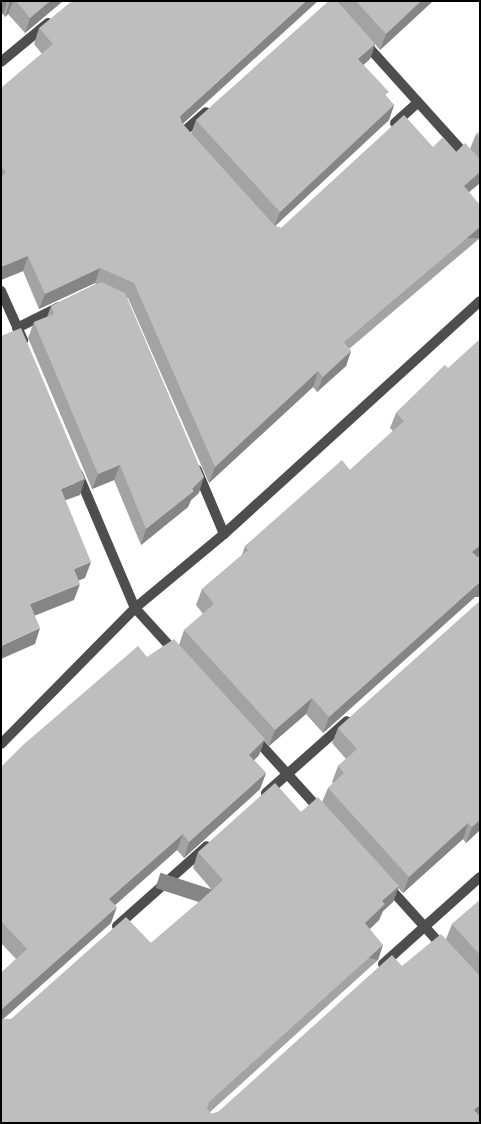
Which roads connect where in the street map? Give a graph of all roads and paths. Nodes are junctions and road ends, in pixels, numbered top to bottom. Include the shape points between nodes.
1 (60, 14) edge
2 (354, 31) edge
3 (1, 62) edge
4 (218, 101) edge
5 (418, 102) junction
6 (389, 129) edge
7 (195, 148) edge
8 (480, 171) edge
9 (1, 291) edge
10 (480, 301) edge
11 (70, 302) edge
12 (17, 328) junction
13 (28, 355) edge
14 (191, 457) edge
15 (73, 462) edge
16 (224, 534) junction
17 (135, 608) junction
18 (181, 659) edge
19 (354, 714) edge
20 (248, 730) edge
21 (1, 744) edge
22 (287, 774) junction
23 (258, 800) edge
24 (326, 817) edge
25 (214, 839) edge
26 (379, 876) edge
27 (480, 877) edge
28 (424, 927) junction
29 (111, 932) edge
30 (449, 954) edge
31 (374, 972) edge

1 - 3 street
2 - 5 street
4 - 7 street via 181,134
5 - 6 street
5 - 8 street
9 - 12 street
10 - 16 street
11 - 12 street
12 - 13 street
14 - 16 street
15 - 17 street
16 - 17 street
17 - 18 street
17 - 21 street
19 - 22 street
20 - 22 street
22 - 23 street
22 - 24 street
25 - 29 street
26 - 28 street
27 - 28 street
28 - 30 street
28 - 31 street

